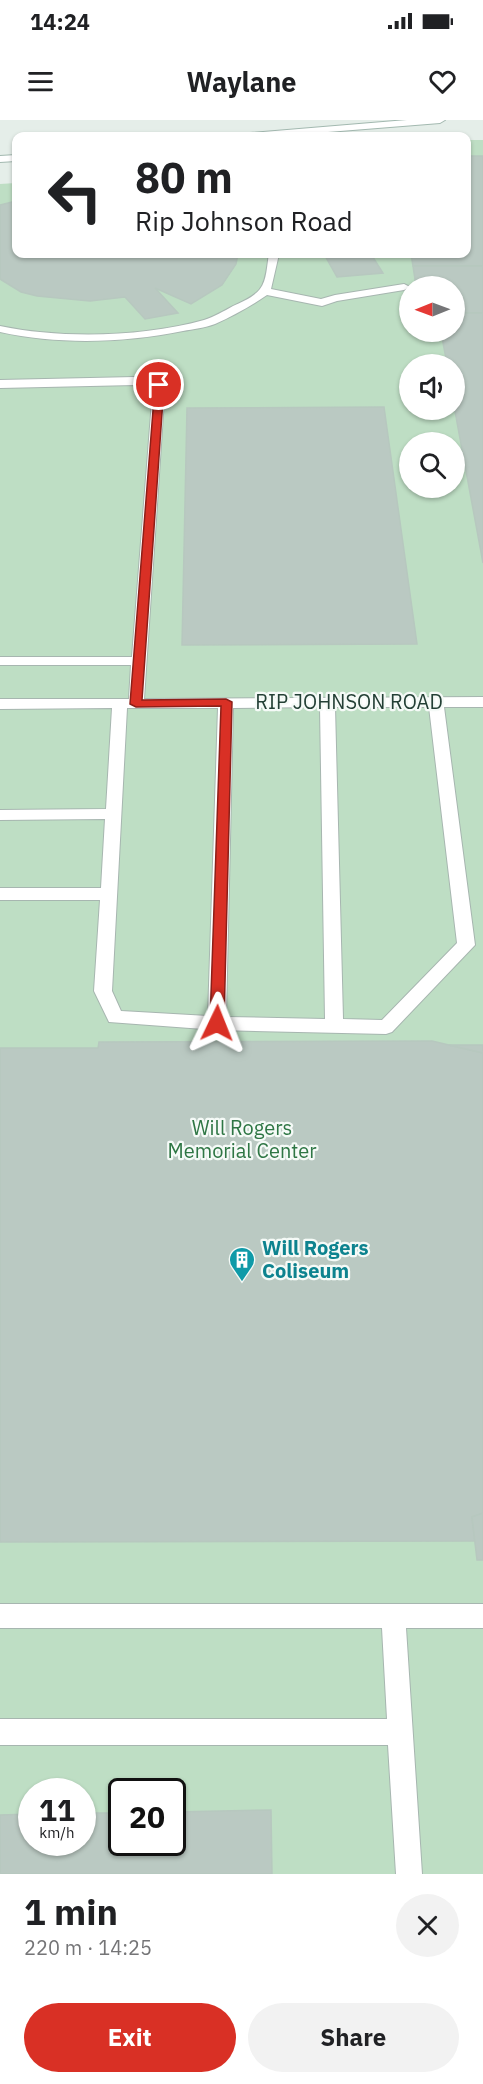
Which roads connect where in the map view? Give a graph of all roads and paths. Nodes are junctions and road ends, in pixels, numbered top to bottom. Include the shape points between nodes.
1 (440, 120) edge
2 (298, 132) edge
3 (273, 258) edge
4 (399, 288) edge
5 (265, 291) junction
6 (0, 329) edge
7 (0, 384) edge
8 (0, 661) edge
9 (139, 661) junction
10 (226, 702) junction
11 (436, 702) junction
12 (483, 702) edge
13 (327, 703) junction
14 (0, 704) edge
15 (128, 704) junction
16 (113, 814) junction
17 (0, 815) edge
18 (0, 894) edge
19 (109, 894) junction
20 (217, 1023) junction
21 (334, 1025) junction
22 (0, 1616) edge
23 (393, 1616) junction
24 (483, 1616) edge
25 (0, 1732) edge
26 (400, 1732) junction
27 (409, 1874) edge

1 - 2 main road
3 - 5 main road
4 - 5 main road via 322,303
5 - 6 main road via 209,322 160,332 32,336
7 - 9 main road via 135,381 159,385
8 - 9 main road
9 - 15 main road
10 - 13 main road, RIP JOHNSON ROAD
10 - 15 main road, RIP JOHNSON ROAD
10 - 20 main road
11 - 12 main road, RIP JOHNSON ROAD
11 - 13 main road, RIP JOHNSON ROAD
11 - 21 main road via 466,945 386,1027
13 - 21 main road
14 - 15 main road, RIP JOHNSON ROAD
15 - 16 main road
16 - 17 main road
16 - 19 main road
18 - 19 main road
19 - 20 main road via 103,991 115,1017
20 - 21 main road
22 - 23 main road
23 - 24 main road
23 - 26 main road
25 - 26 main road
26 - 27 main road

